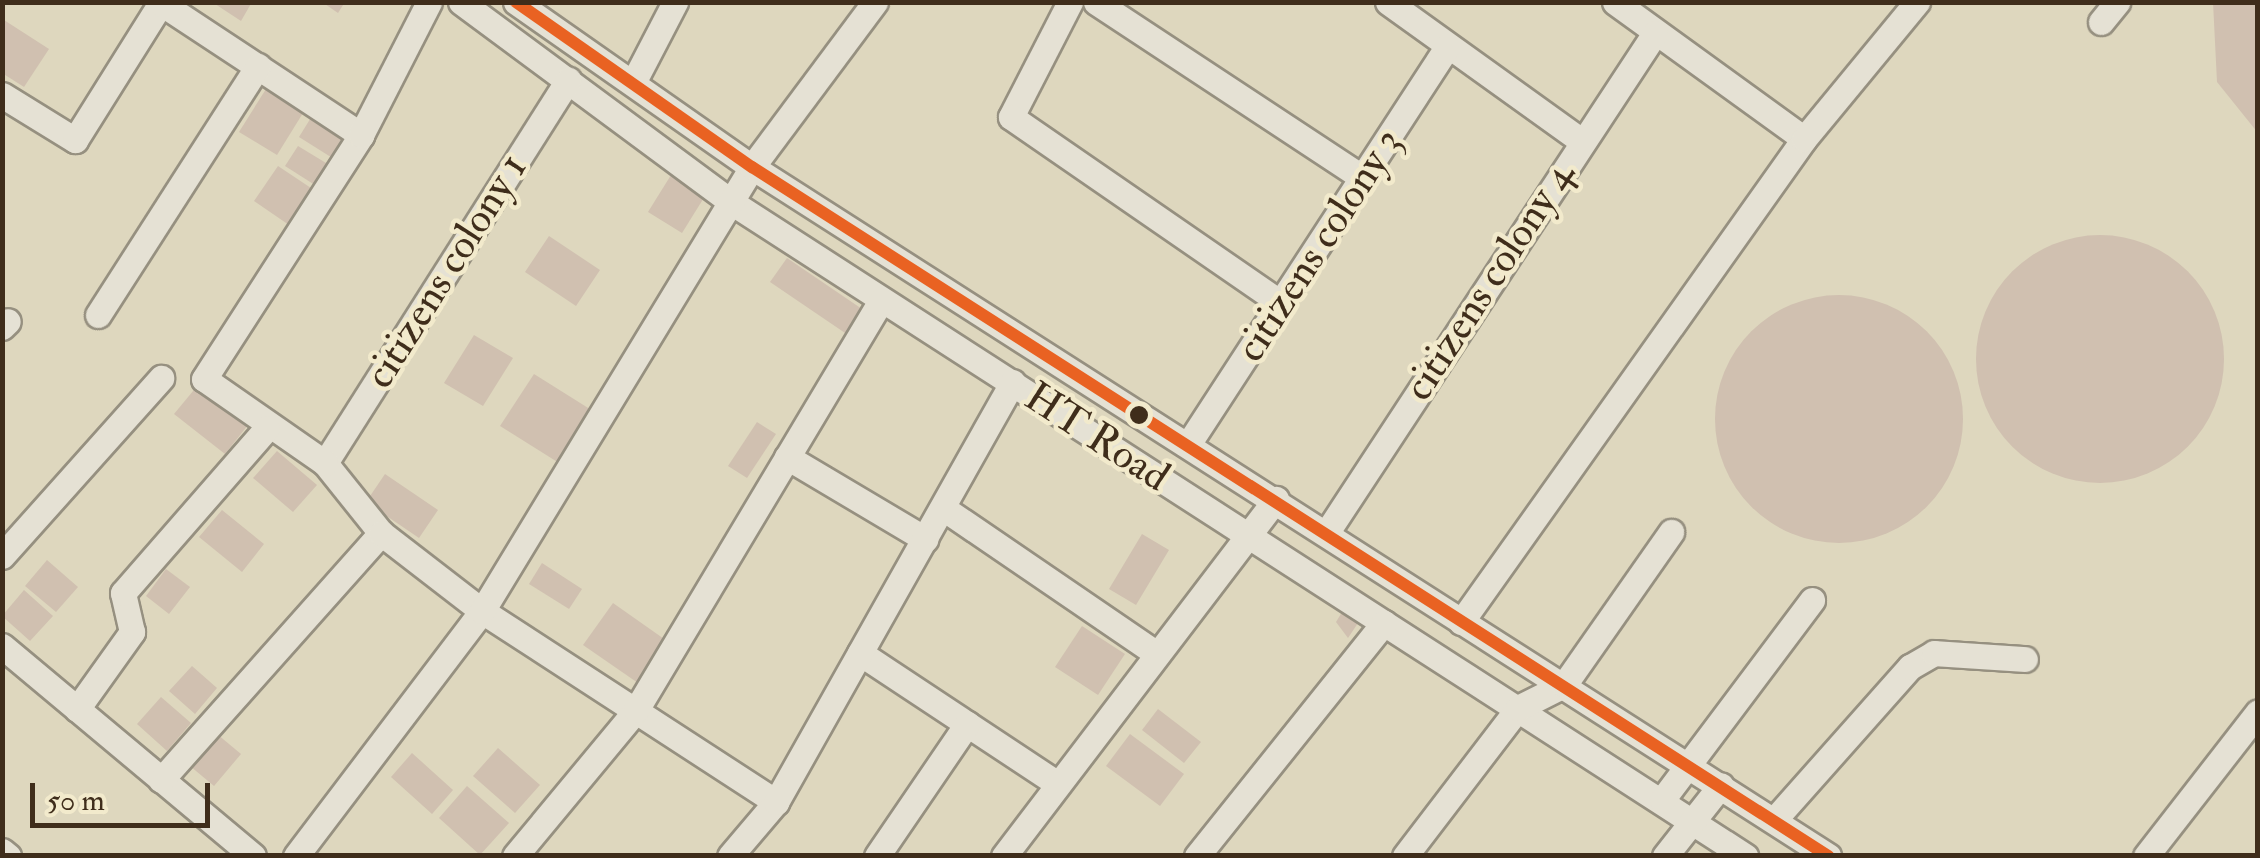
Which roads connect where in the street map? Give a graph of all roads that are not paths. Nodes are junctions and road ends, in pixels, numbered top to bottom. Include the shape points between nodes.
1 (429, 2) edge
2 (461, 2) edge
3 (516, 2) edge
4 (676, 2) edge
5 (876, 2) edge
6 (1070, 2) edge
7 (1096, 2) edge
8 (1388, 2) edge
9 (1615, 2) edge
10 (1917, 2) edge
11 (1655, 33) junction
12 (1448, 46) junction
13 (258, 66) junction
14 (635, 79) junction
15 (568, 80) junction
16 (2, 96) edge
17 (361, 136) junction
18 (1804, 139) junction
19 (1580, 140) junction
20 (752, 167) junction
21 (1361, 177) junction
22 (732, 202) junction
23 (881, 300) junction
24 (1282, 304) junction
25 (98, 315) dead end
26 (161, 378) dead end
27 (1013, 382) junction
28 (267, 428) junction
29 (1189, 444) junction
30 (787, 457) junction
31 (324, 463) junction
32 (1276, 499) junction
33 (943, 508) junction
34 (382, 532) junction
35 (1327, 532) junction
36 (1671, 532) dead end
37 (1248, 535) junction
38 (925, 539) junction
39 (2, 556) edge
40 (1812, 600) dead end
41 (482, 612) junction
42 (1461, 622) junction
43 (1384, 623) junction
44 (2, 646) edge
45 (860, 654) junction
46 (1158, 654) junction
47 (2024, 660) dead end
48 (1564, 685) junction
49 (1518, 708) junction
50 (77, 709) junction
51 (636, 710) junction
52 (2258, 712) edge
53 (968, 724) junction
54 (1696, 766) junction
55 (161, 780) junction
56 (1058, 784) junction
57 (1720, 785) junction
58 (1662, 800) junction
59 (776, 802) junction
60 (1774, 820) junction
61 (1694, 822) junction
62 (253, 856) edge
63 (296, 856) edge
64 (516, 856) edge
65 (730, 856) edge
66 (877, 856) edge
67 (1004, 856) edge
68 (1197, 856) edge
69 (1405, 856) edge
70 (1664, 856) edge
71 (1745, 856) edge
72 (1828, 856) edge
73 (2146, 856) edge

1 - 17 street
2 - 15 street, HT Road
3 - 14 street, HT Road
4 - 14 street
5 - 20 street
6 - 24 street via 1010,117
7 - 21 street
8 - 12 street
9 - 11 street
10 - 18 street
11 - 18 street
11 - 19 street, citizens colony 4
12 - 19 street
12 - 21 street, citizens colony 3
13 - 16 street via 160,2 75,140
13 - 17 street
13 - 25 street
14 - 20 street, HT Road
15 - 22 street, HT Road
15 - 31 street, citizens colony 1
17 - 28 street via 204,378
18 - 42 street
19 - 35 street, citizens colony 4
20 - 22 street
20 - 29 street, HT Road
21 - 24 street, citizens colony 3
22 - 23 street, HT Road
22 - 41 street
23 - 27 street, HT Road
23 - 30 street
24 - 29 street, citizens colony 3
26 - 39 street
27 - 33 street
27 - 37 street, HT Road
28 - 31 street
28 - 50 street via 123,594 132,632
29 - 32 street, HT Road
30 - 38 street
30 - 51 street
31 - 34 street
32 - 35 street, HT Road
32 - 37 street
33 - 38 street
33 - 46 street
34 - 41 street
34 - 55 street
35 - 42 street, HT Road
36 - 48 street
37 - 43 street, HT Road
37 - 46 street
38 - 45 street
40 - 54 street
41 - 51 street
41 - 63 street
42 - 48 street, HT Road
43 - 49 street, HT Road
43 - 68 street
44 - 50 street
45 - 53 street
45 - 59 street
46 - 56 street
47 - 60 street via 1934,653 1898,676
48 - 49 street
48 - 54 street, HT Road
49 - 58 street, HT Road
49 - 69 street
50 - 55 street
51 - 59 street
51 - 64 street
52 - 73 street
53 - 56 street
53 - 66 street
54 - 57 street, HT Road
54 - 58 street
55 - 62 street
56 - 67 street
57 - 60 street, HT Road
57 - 61 street
58 - 61 street, HT Road
59 - 65 street
60 - 72 street, HT Road
61 - 70 street
61 - 71 street, HT Road

